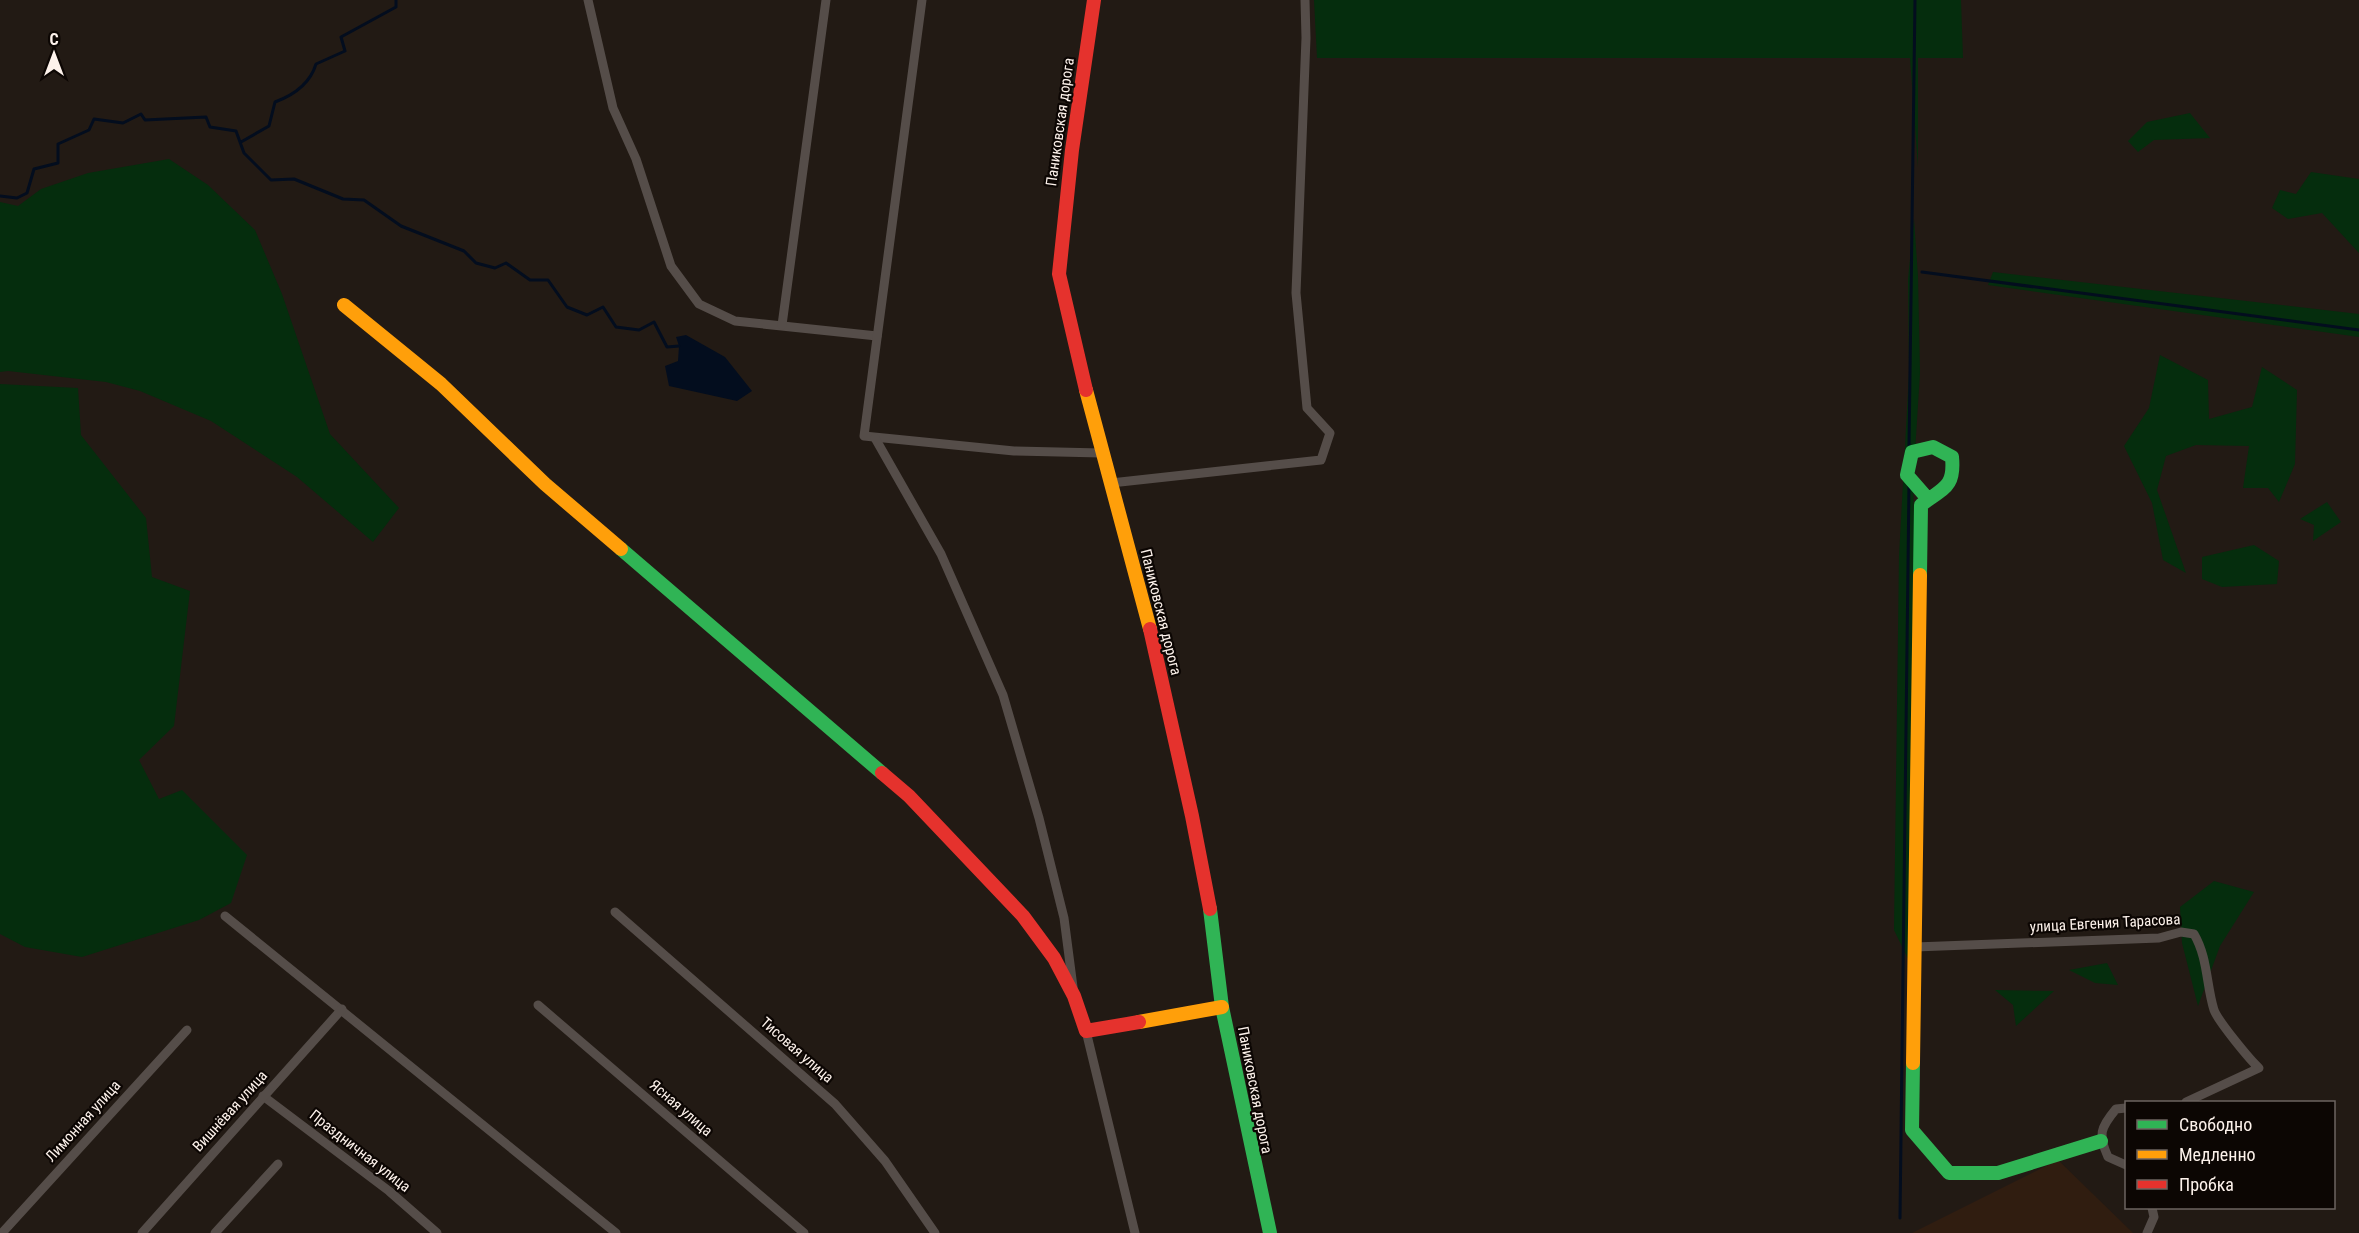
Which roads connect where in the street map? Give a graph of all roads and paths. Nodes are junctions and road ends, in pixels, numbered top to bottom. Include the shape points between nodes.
1 (588, 0) edge
2 (826, 0) edge
3 (922, 0) edge
4 (1094, 0) edge
5 (1305, 0) edge
6 (344, 305) dead end
7 (782, 325) junction
8 (877, 336) junction
9 (875, 438) junction
10 (1101, 453) junction
11 (1111, 483) junction
12 (1928, 500) dead end
13 (615, 912) dead end
14 (225, 915) dead end
15 (1915, 947) junction
16 (1074, 996) junction
17 (538, 1005) dead end
18 (1222, 1007) junction
19 (342, 1010) junction
20 (187, 1030) dead end
21 (1086, 1030) junction
22 (263, 1096) junction
23 (2188, 1101) edge
24 (2125, 1108) edge
25 (2101, 1141) junction
26 (278, 1164) dead end
27 (2125, 1164) edge
28 (2151, 1209) edge
29 (2, 1233) edge
30 (142, 1233) edge
31 (215, 1233) edge
32 (437, 1233) edge
33 (616, 1233) edge
34 (804, 1233) edge
35 (935, 1233) edge
36 (1135, 1233) edge
37 (1270, 1233) edge
38 (2147, 1233) edge

1 - 7 street via 613,108 636,159 671,266 699,304 735,321
2 - 7 street
3 - 8 street
4 - 10 street, Паниковская дорога via 1059,274
5 - 11 street via 1296,293 1307,408 1330,433 1321,460
6 - 16 street via 441,384 545,484 909,796 1023,916 1054,958
7 - 8 street
8 - 9 street via 864,436
9 - 10 street
9 - 16 street via 941,554 1003,695 1065,918
10 - 11 street, Паниковская дорога
11 - 18 street, Паниковская дорога via 1147,614 1192,816 1209,903
12 - 15 street via 1921,505
13 - 35 street, Тисовая улица via 835,1104 885,1161
14 - 19 street
15 - 23 street, улица Евгения Тарасова via 2194,934 2203,948 2215,1012 2259,1068
15 - 25 street via 1912,1130 1949,1173 1998,1173
16 - 21 street
17 - 34 street, Ясная улица
18 - 21 street
18 - 37 street, Паниковская дорога
19 - 22 street, Вишнёвая улица
19 - 33 street
20 - 29 street, Лимонная улица
21 - 36 street
22 - 30 street, Вишнёвая улица
22 - 32 street, Праздничная улица via 389,1191
24 - 25 street via 2116,1109 2104,1124
25 - 27 street via 2108,1157
26 - 31 street
28 - 38 street via 2154,1217

